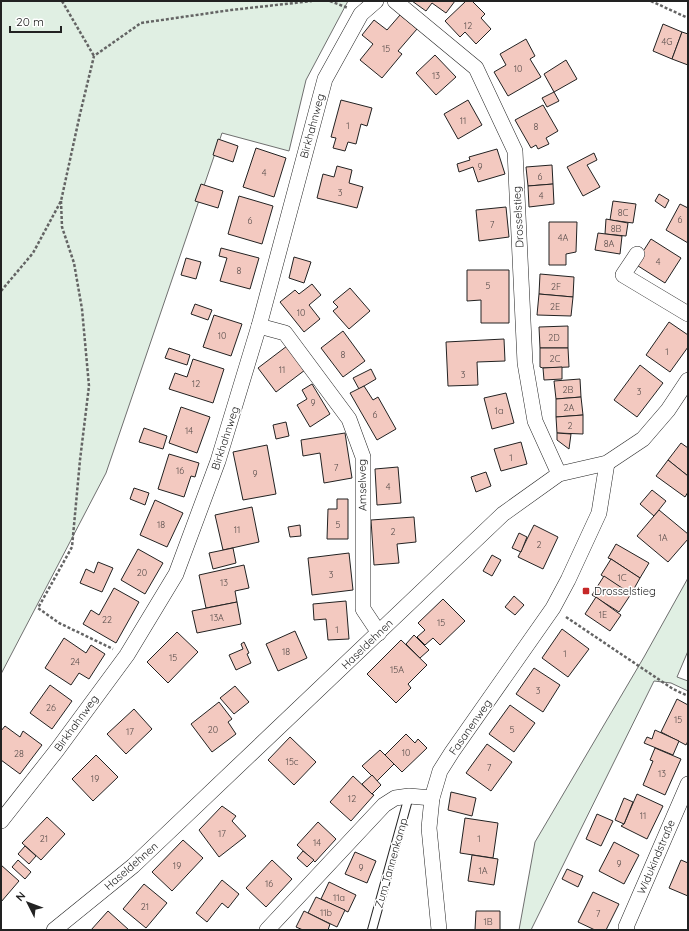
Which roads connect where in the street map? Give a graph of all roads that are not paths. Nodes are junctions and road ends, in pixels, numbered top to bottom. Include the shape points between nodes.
1 (376, 1) edge
2 (394, 1) edge
3 (637, 254) dead end
4 (688, 314) edge
5 (259, 326) junction
6 (688, 380) edge
7 (607, 463) junction
8 (559, 474) junction
9 (379, 632) junction
10 (688, 784) edge
11 (409, 796) junction
12 (432, 798) junction
13 (1, 821) edge
14 (54, 930) edge
15 (267, 930) edge
16 (372, 930) edge
17 (439, 930) edge
18 (627, 930) edge

1 - 5 street, Birkhahnweg via 361,14 325,79
2 - 8 street, Drosselstieg via 476,68 515,151 524,363 535,421
3 - 4 street via 623,275
5 - 9 street, Amselweg via 285,333 349,419 363,457 363,609
5 - 13 street, Birkhahnweg via 218,461 176,574 126,655 57,750
6 - 7 street, Haseldehnen via 668,410 643,439
7 - 8 street, Haseldehnen
7 - 12 street, Fasanenweg via 599,513 568,580 553,608 440,771
8 - 9 street, Haseldehnen via 503,514
9 - 14 street, Haseldehnen via 133,866
10 - 18 street, Widukindstraße via 626,927
11 - 12 street
11 - 15 street via 396,798 384,805
11 - 16 lane, Zum Tannenkamp
12 - 17 street via 429,828

